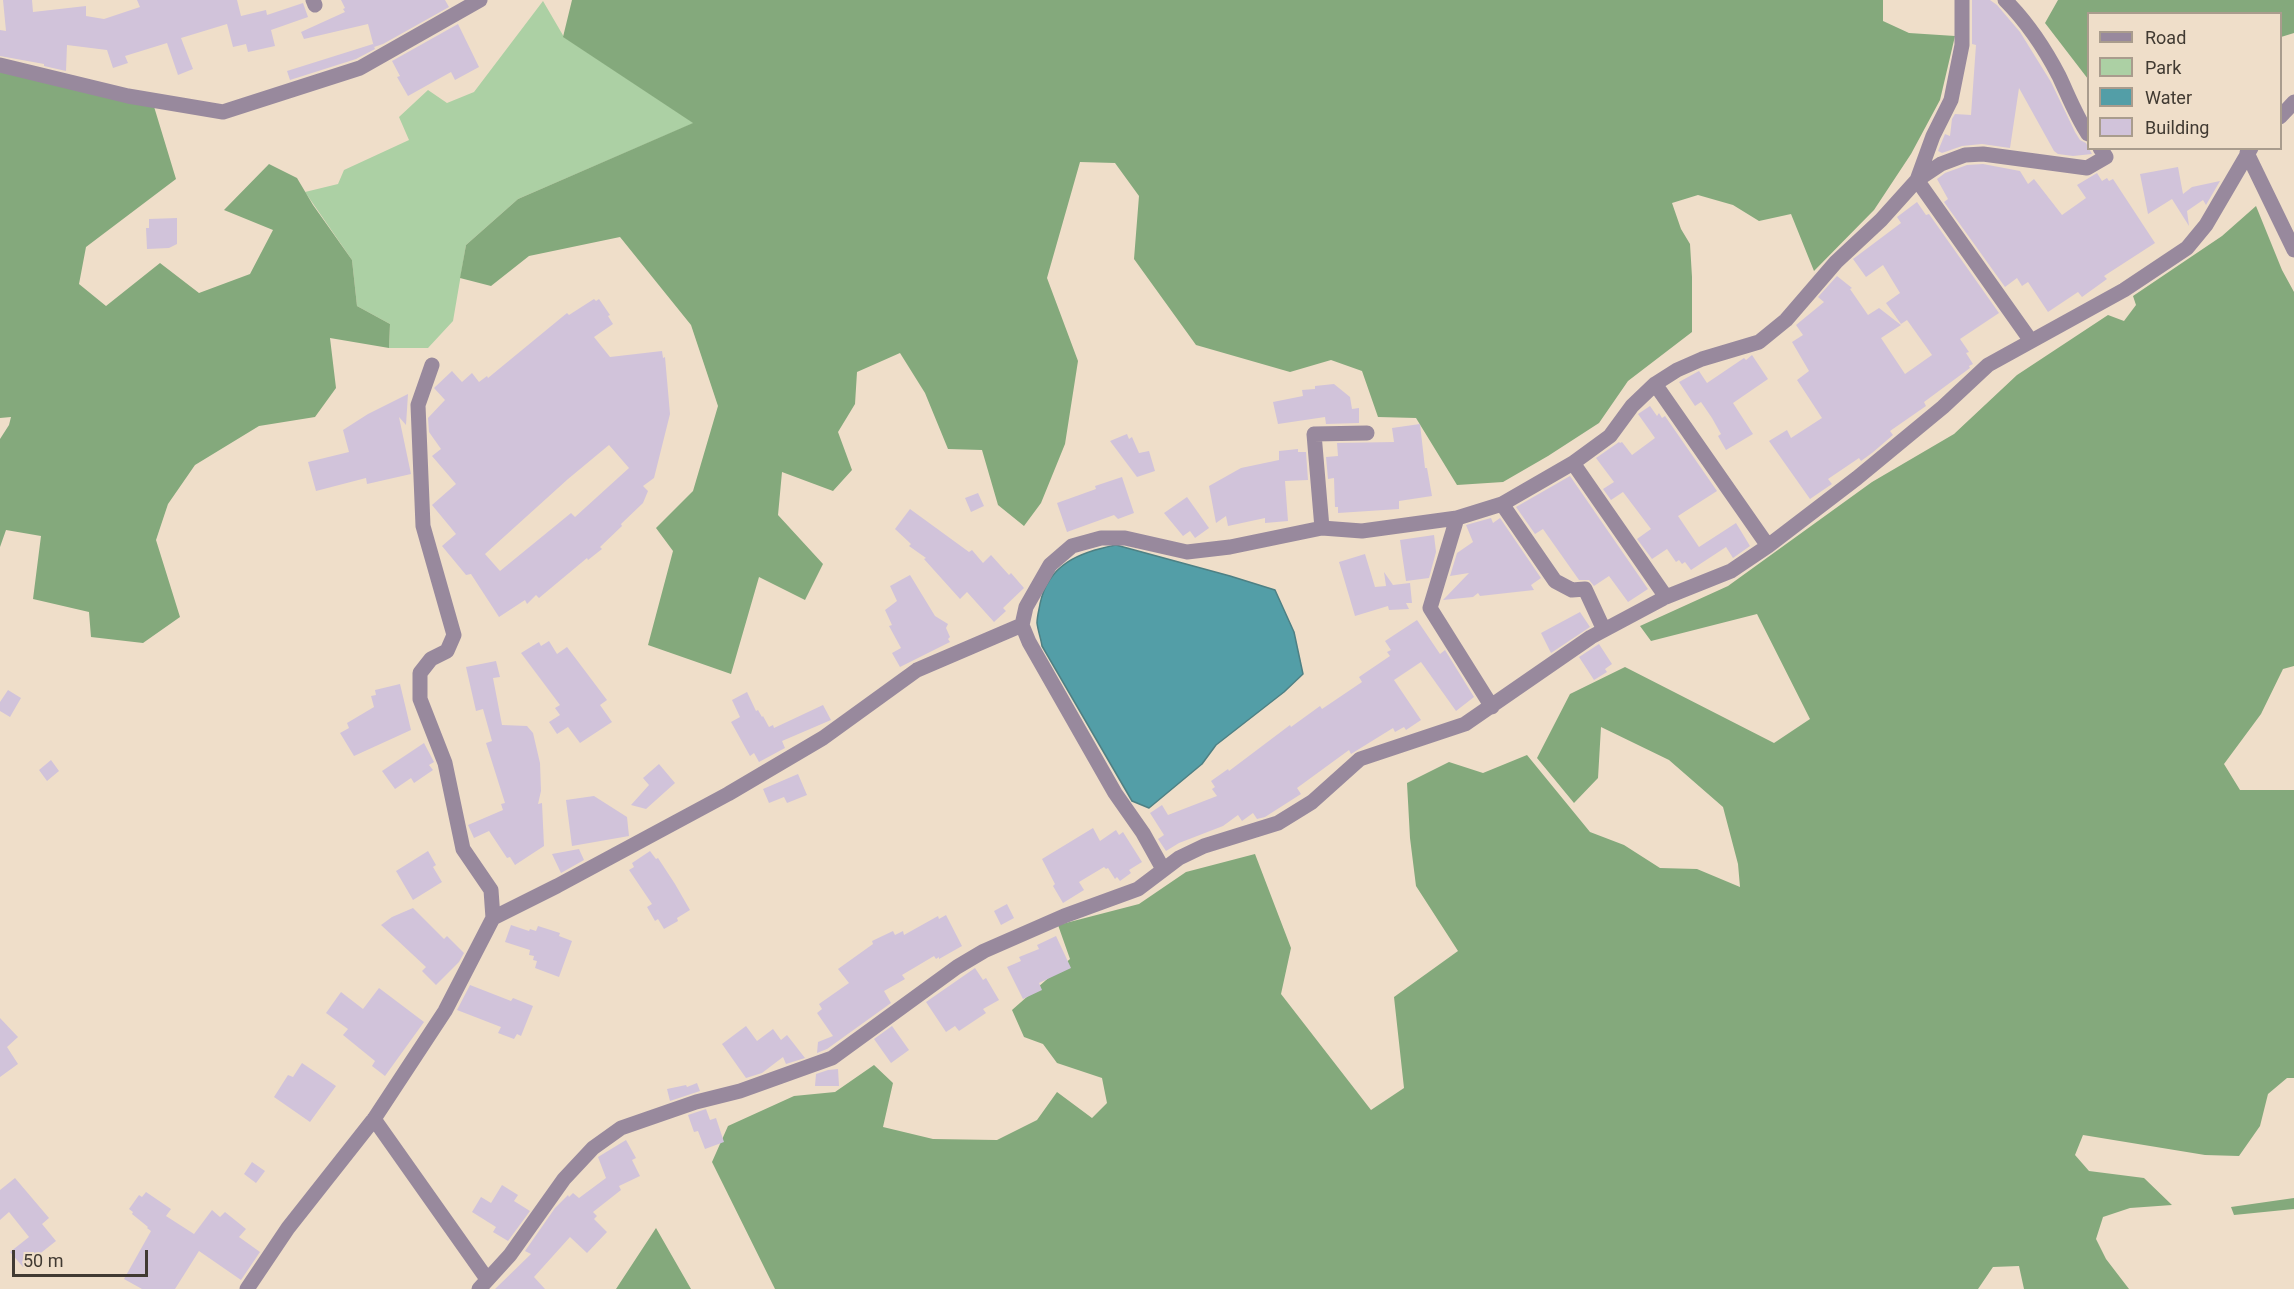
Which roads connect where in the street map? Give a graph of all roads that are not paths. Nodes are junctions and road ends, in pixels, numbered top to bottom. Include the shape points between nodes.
1 (480, 0) edge
2 (1962, 0) edge
3 (2005, 0) edge
4 (0, 65) edge
5 (2294, 102) edge
6 (2282, 115) edge
7 (2087, 133) edge
8 (2101, 150) edge
9 (2249, 151) edge
10 (1917, 180) junction
11 (2294, 249) edge
12 (2031, 341) junction
13 (432, 365) dead end
14 (1654, 384) junction
15 (1367, 433) dead end
16 (1573, 463) junction
17 (1502, 504) junction
18 (1457, 518) junction
19 (1322, 528) junction
20 (1768, 546) junction
21 (1666, 597) junction
22 (1022, 625) junction
23 (1604, 630) junction
24 (1492, 707) junction
25 (1163, 869) junction
26 (493, 918) junction
27 (374, 1119) junction
28 (483, 1284) edge
29 (248, 1289) edge

1 - 4 street via 360,68 223,112 128,96
2 - 10 street via 1962,45 1951,100
3 - 7 street via 2020,14 2057,73
5 - 6 street
8 - 10 street via 2106,157 2087,168 1965,155 1941,164
9 - 11 street
9 - 12 street via 2206,225 2187,248 2124,290
10 - 12 street
10 - 14 street via 1836,262 1786,320 1759,342 1702,359
12 - 20 street via 1988,365 1866,471
13 - 26 street via 418,405 423,526 454,635 447,651 431,659 420,673 420,699 445,763 463,849 491,890
14 - 16 street via 1610,436
14 - 20 street
15 - 19 street via 1314,434
16 - 17 street
16 - 21 street
17 - 18 street
17 - 23 street via 1555,581 1572,590 1585,589
18 - 19 street via 1362,531
18 - 24 street via 1430,608
19 - 22 street via 1230,548 1187,552 1125,538 1101,538 1072,546 1050,565 1026,607
20 - 21 street via 1731,571
21 - 23 street
22 - 25 street via 1115,793
22 - 26 street via 917,670 823,738 708,805
23 - 24 street
24 - 25 street via 1465,724 1360,759 1312,802 1278,824 1204,846
25 - 28 street via 1138,889 984,951 832,1058 621,1128 593,1148 564,1179 510,1255
26 - 27 street via 445,1011
27 - 28 street
27 - 29 street via 288,1228

